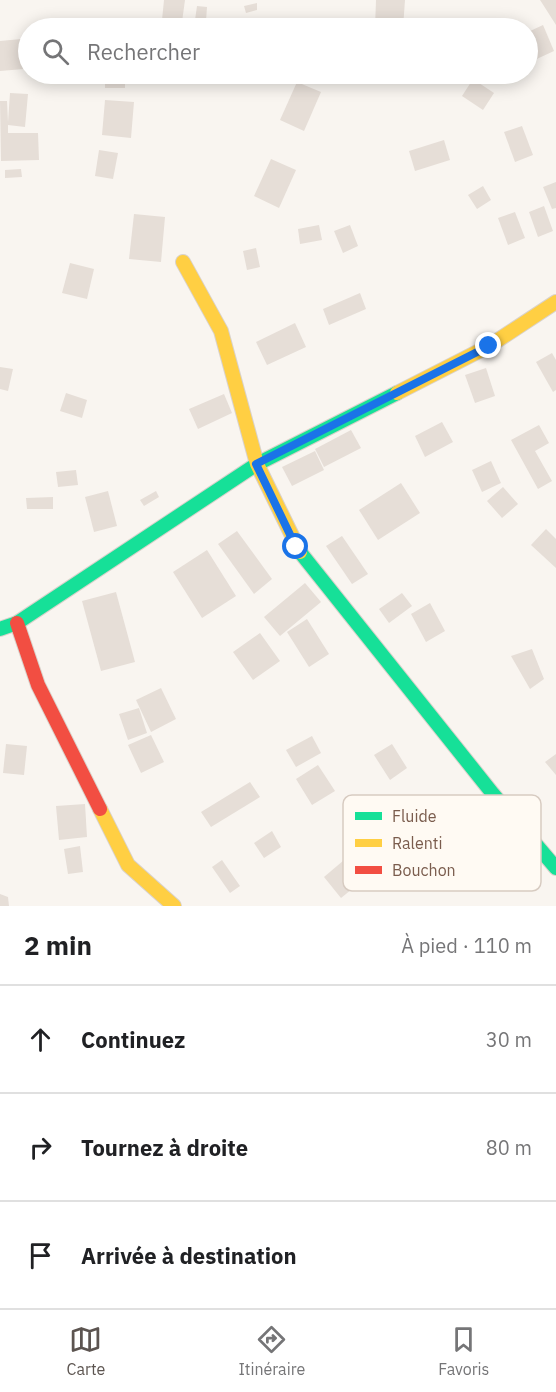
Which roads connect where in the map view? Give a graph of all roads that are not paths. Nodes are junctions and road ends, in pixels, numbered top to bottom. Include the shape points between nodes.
1 (183, 262) dead end
2 (556, 302) edge
3 (256, 464) junction
4 (17, 623) junction
5 (0, 629) edge
6 (494, 795) edge
7 (541, 850) edge
8 (556, 868) edge
9 (174, 906) edge

1 - 3 street via 221,331
2 - 3 street via 489,346
3 - 4 street
3 - 6 street via 296,547
4 - 5 street
4 - 9 street via 38,685 128,865
7 - 8 street

